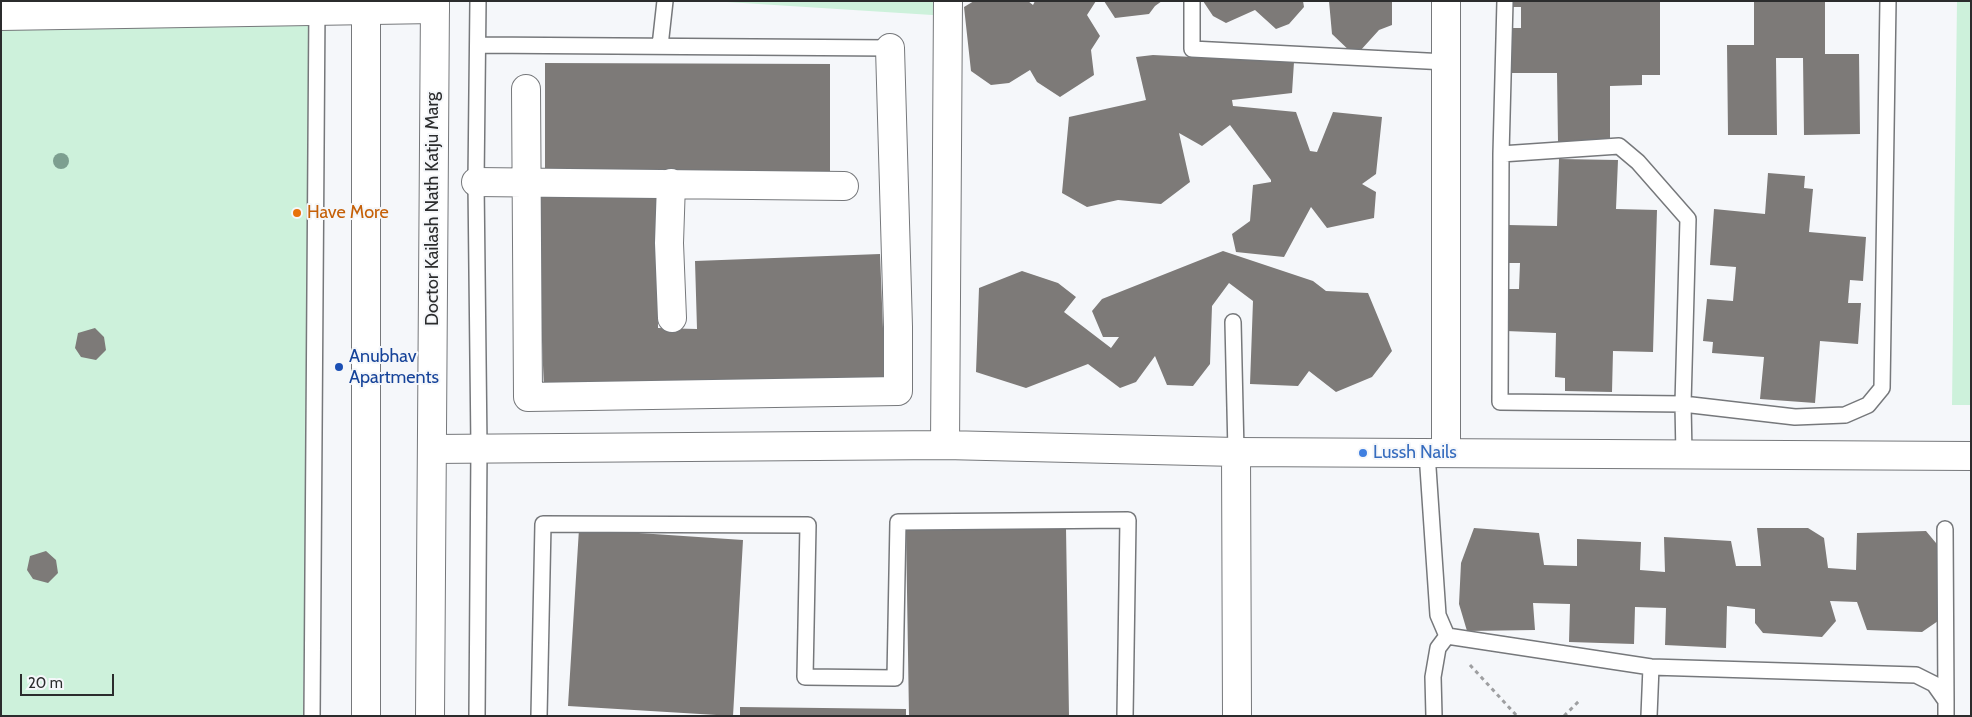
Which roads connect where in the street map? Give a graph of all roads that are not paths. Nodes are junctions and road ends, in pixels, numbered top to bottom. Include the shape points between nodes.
1 (478, 1) edge
2 (665, 1) edge
3 (948, 1) edge
4 (1192, 1) edge
5 (1446, 1) edge
6 (1505, 1) edge
7 (1888, 1) edge
8 (435, 5) edge
9 (317, 6) edge
10 (366, 6) edge
11 (1, 16) edge
12 (478, 45) junction
13 (660, 46) junction
14 (890, 48) joint
15 (1446, 62) junction
16 (526, 89) dead end
17 (1501, 154) junction
18 (476, 182) junction
19 (525, 182) junction
20 (671, 183) junction
21 (844, 186) dead end
22 (672, 318) dead end
23 (1233, 322) dead end
24 (1683, 404) junction
25 (944, 445) junction
26 (479, 448) junction
27 (432, 449) junction
28 (1236, 452) junction
29 (1436, 453) junction
30 (1684, 454) junction
31 (1971, 456) edge
32 (1945, 529) dead end
33 (1447, 636) junction
34 (1651, 666) junction
35 (1946, 708) edge
36 (312, 716) edge
37 (366, 716) edge
38 (430, 716) edge
39 (477, 716) edge
40 (539, 716) edge
41 (1125, 716) edge
42 (1237, 716) edge
43 (1434, 716) edge
44 (1649, 716) edge

1 - 12 lane
2 - 13 lane
3 - 25 street
4 - 15 lane via 1192,49
5 - 15 street
6 - 17 lane
7 - 24 lane via 1882,388 1868,405 1845,415 1795,417
8 - 10 street
8 - 27 street, Doctor Kailash Nath Katju Marg
9 - 10 street
9 - 11 street
9 - 36 lane
10 - 37 street
12 - 13 lane
12 - 18 lane
13 - 14 lane
14 - 19 street via 898,391 528,397
15 - 29 street
16 - 19 street
17 - 24 lane via 1619,146 1638,162 1688,219
17 - 24 lane via 1500,402
18 - 19 street
18 - 26 lane
19 - 20 street
20 - 21 street
20 - 22 street
23 - 28 lane
24 - 30 lane
25 - 26 street
25 - 28 street
26 - 27 street
26 - 39 lane
27 - 38 street, Doctor Kailash Nath Katju Marg
28 - 29 street
28 - 42 street
29 - 30 street
29 - 33 lane via 1438,615
30 - 31 street
32 - 35 lane
33 - 34 lane
33 - 43 lane via 1438,648 1433,676
34 - 35 lane via 1916,675 1934,684
34 - 44 lane
40 - 41 lane via 543,524 808,524 805,677 895,678 898,522 1128,520

